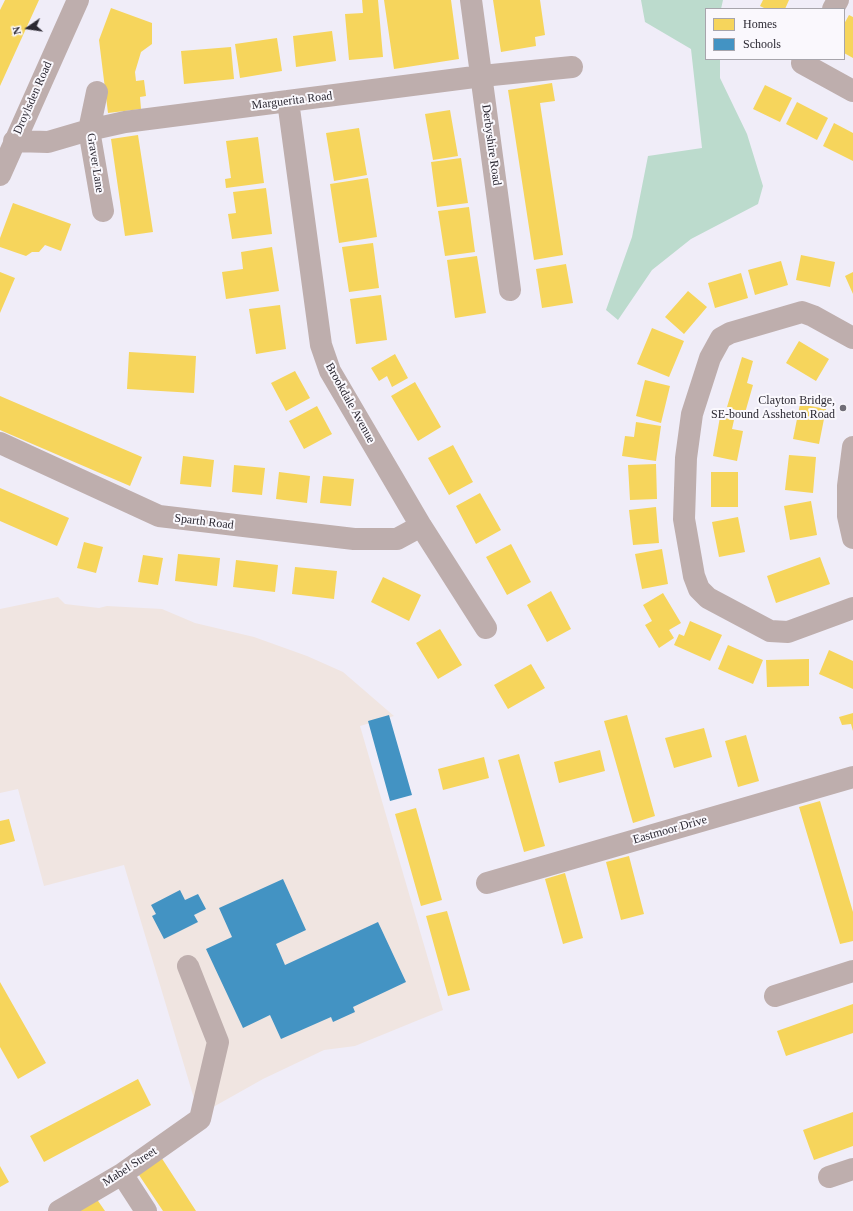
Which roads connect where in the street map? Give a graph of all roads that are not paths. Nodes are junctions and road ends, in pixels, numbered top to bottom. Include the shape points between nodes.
1 (78, 0) edge
2 (471, 0) edge
3 (804, 60) edge
4 (572, 66) dead end
5 (482, 76) junction
6 (853, 91) edge
7 (97, 92) dead end
8 (288, 101) junction
9 (89, 130) junction
10 (14, 142) junction
11 (0, 175) edge
12 (103, 211) dead end
13 (510, 290) dead end
14 (853, 338) edge
15 (0, 443) edge
16 (853, 447) edge
17 (420, 526) junction
18 (853, 538) edge
19 (853, 608) edge
20 (486, 628) dead end
21 (853, 777) edge
22 (487, 884) dead end
23 (188, 966) dead end
24 (853, 971) edge
25 (775, 996) dead end
26 (853, 1169) edge
27 (122, 1174) junction
28 (828, 1177) dead end
29 (59, 1211) edge
30 (146, 1211) edge

1 - 10 street, Droylsden Road
2 - 5 street, Derbyshire Road
3 - 6 street via 802,63
4 - 5 street, Marguerita Road
5 - 8 street, Marguerita Road
5 - 13 street, Derbyshire Road
7 - 9 street, Graver Lane
8 - 9 street, Marguerita Road via 125,122
8 - 17 street, Brookdale Avenue via 321,344 330,371
9 - 10 street, Marguerita Road via 48,142
9 - 12 street, Graver Lane
10 - 11 street, Droylsden Road
14 - 19 street via 802,312 730,333 721,338 710,358 692,414 686,458 684,519 694,576 699,589 708,598 770,631 788,632
15 - 17 street, Sparth Road via 159,516 354,539 397,539
16 - 18 street via 848,486 848,516
17 - 20 street, Brookdale Avenue
21 - 22 street, Eastmoor Drive
23 - 27 street, Mabel Street via 218,1042 200,1119
24 - 25 street
26 - 28 street
27 - 29 street, Mabel Street
27 - 30 street

